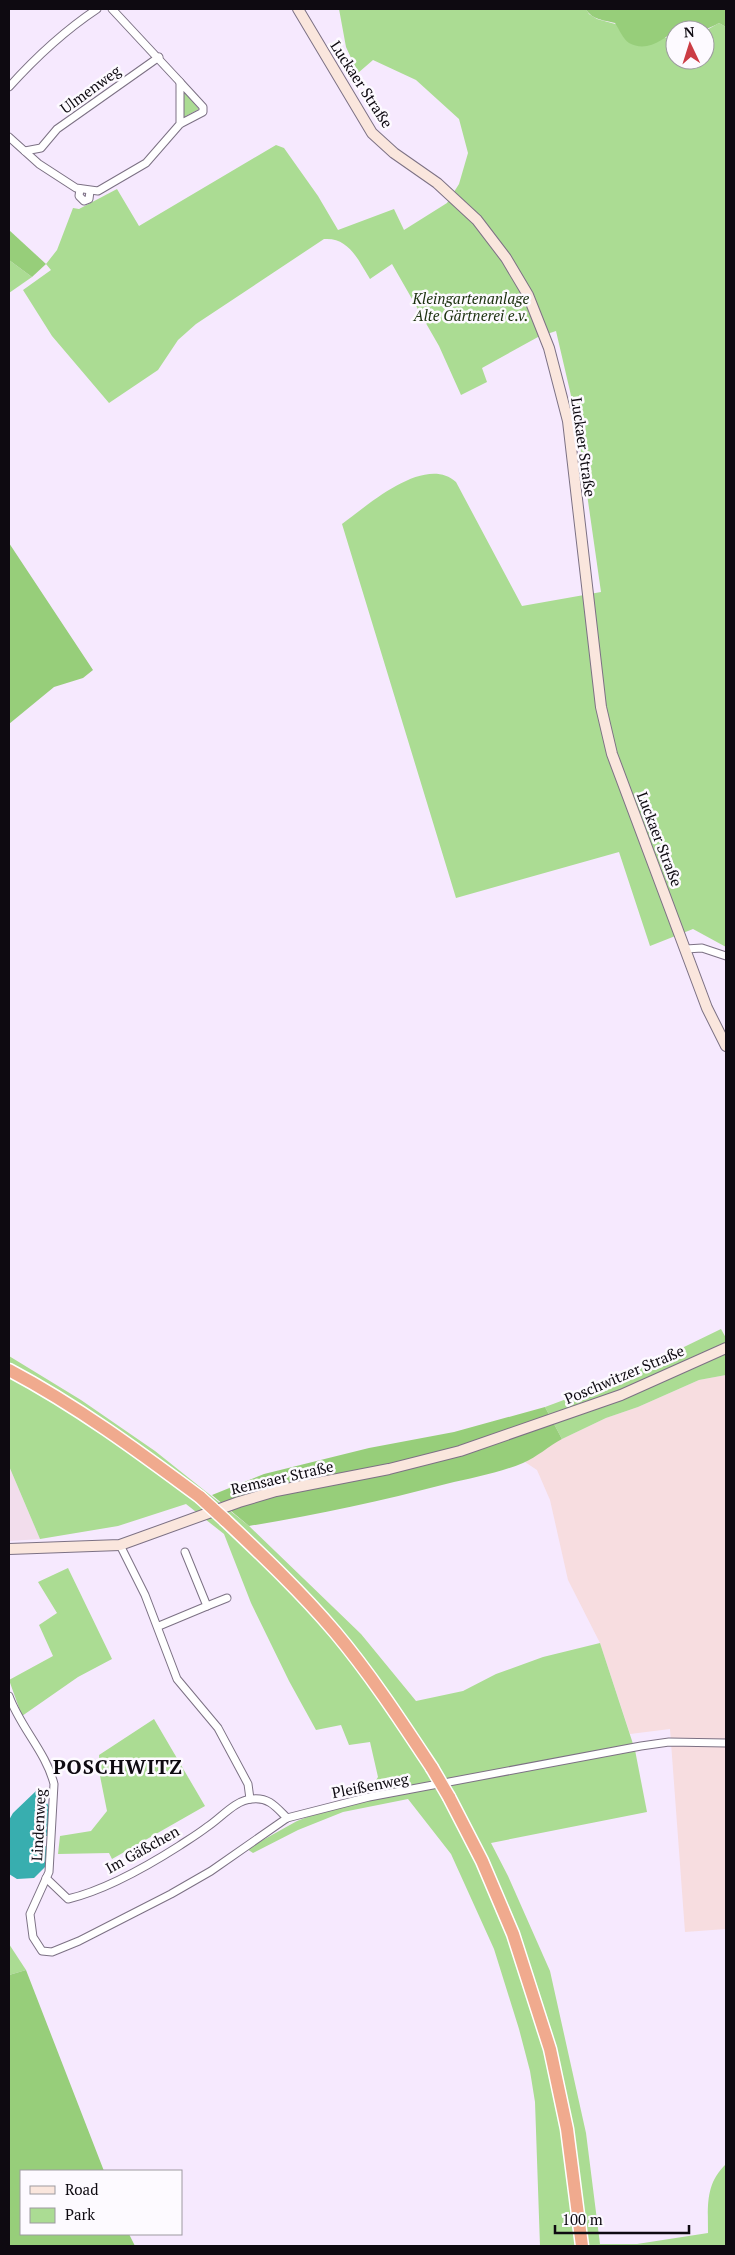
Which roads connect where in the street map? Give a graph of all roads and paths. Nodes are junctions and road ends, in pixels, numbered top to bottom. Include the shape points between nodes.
1 (97, 9) edge
2 (112, 9) edge
3 (298, 9) edge
4 (159, 57) junction
5 (180, 82) junction
6 (9, 87) edge
7 (180, 124) junction
8 (9, 137) edge
9 (41, 148) junction
10 (24, 152) junction
11 (39, 164) junction
12 (686, 949) junction
13 (726, 956) edge
14 (726, 1046) edge
15 (726, 1348) edge
16 (9, 1370) edge
17 (532, 1427) joint
18 (120, 1545) junction
19 (9, 1549) edge
20 (185, 1552) dead end
21 (227, 1598) dead end
22 (207, 1606) junction
23 (159, 1626) junction
24 (9, 1696) edge
25 (726, 1743) edge
26 (250, 1799) junction
27 (287, 1818) junction
28 (46, 1878) junction
29 (52, 1952) joint
30 (582, 2242) edge

1 - 6 street via 35,58
2 - 4 street
3 - 12 street, Luckaer Straße via 372,133 437,183 478,220 528,295 549,348 568,421 601,707 610,745
4 - 5 street
4 - 9 street, Ulmenweg via 58,129
5 - 7 street
5 - 7 street via 204,107 202,112
7 - 11 street via 146,163 98,191 78,188
8 - 10 street
9 - 10 street
9 - 11 street
10 - 11 street
12 - 13 street via 702,948
12 - 14 street, Luckaer Straße via 707,1008
15 - 17 street, Poschwitzer Straße via 622,1395
16 - 30 highway, bridge via 119,1437 200,1497 290,1582 334,1631 392,1706 432,1768 482,1861 513,1934 550,2049 568,2129
17 - 18 street, Remsaer Straße via 460,1451 389,1469 276,1491
18 - 19 street, Remsaer Straße
18 - 23 street
20 - 22 street
21 - 22 street
22 - 23 street
23 - 26 street via 177,1679 218,1728 248,1784
24 - 28 street, Lindenweg via 19,1721 51,1772 54,1784
25 - 27 street, Pleißenweg via 669,1742 641,1746 369,1797
26 - 27 street via 270,1801
26 - 28 street, Im Gäßchen via 233,1806 176,1848 87,1894 68,1898
27 - 29 street, Pleißenweg via 211,1871 171,1894
28 - 29 street, Lindenweg via 30,1914 33,1937 42,1951

